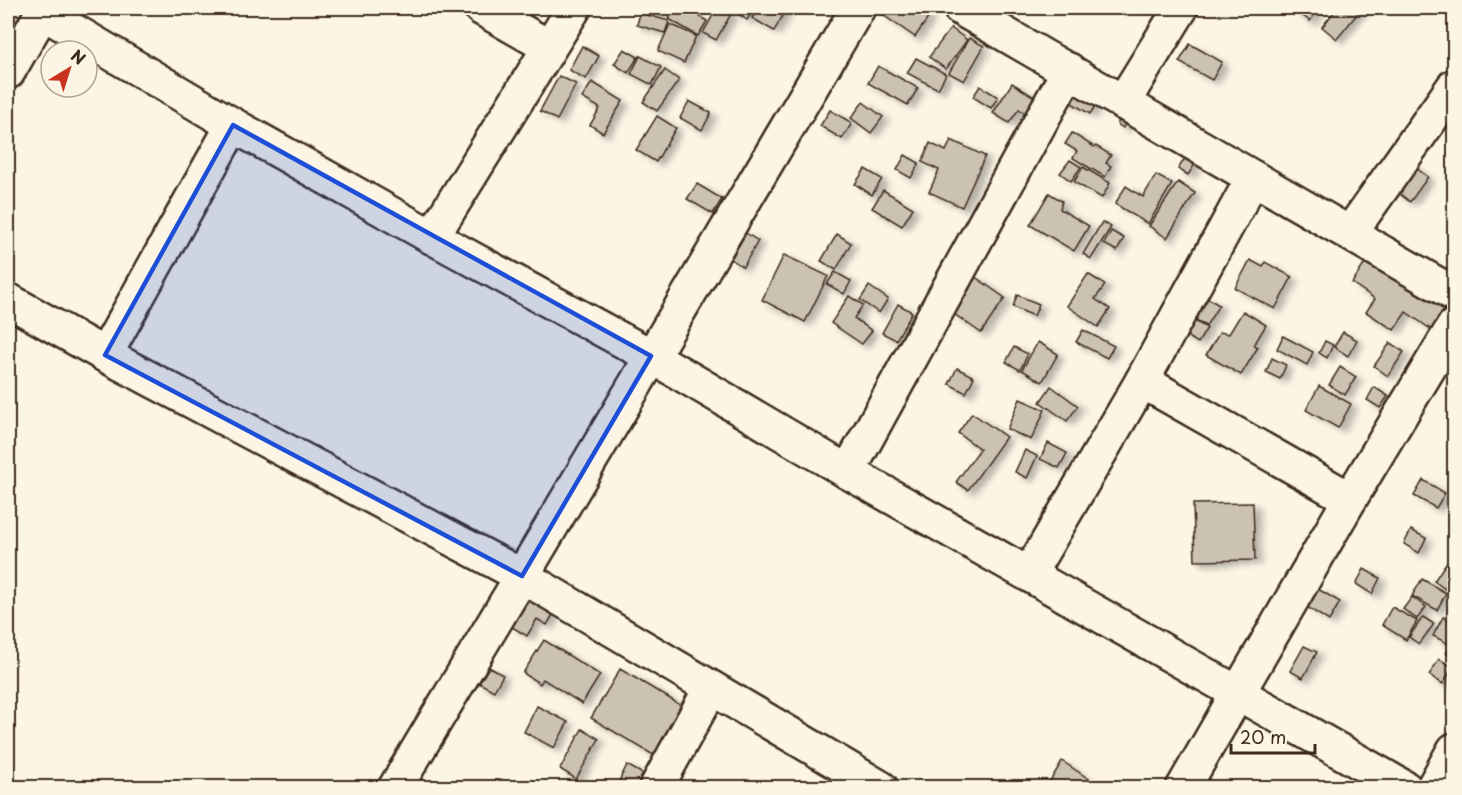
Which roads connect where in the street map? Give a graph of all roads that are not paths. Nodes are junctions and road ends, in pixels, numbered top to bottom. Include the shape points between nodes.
1 (481, 8) edge
2 (574, 8) edge
3 (858, 8) edge
4 (960, 8) edge
5 (1181, 8) edge
6 (43, 10) edge
7 (549, 47) junction
8 (1069, 70) junction
9 (8, 72) edge
10 (1455, 86) edge
11 (1123, 102) junction
12 (232, 125) junction
13 (1253, 178) junction
14 (1350, 232) junction
15 (432, 237) junction
16 (1455, 294) edge
17 (8, 300) edge
18 (1455, 326) edge
19 (105, 355) junction
20 (651, 356) junction
21 (1142, 381) junction
22 (848, 472) junction
23 (1350, 499) junction
24 (1029, 574) junction
25 (522, 576) junction
26 (711, 687) junction
27 (1237, 693) junction
28 (1455, 750) edge
29 (395, 788) edge
30 (656, 788) edge
31 (881, 788) edge
32 (1183, 788) edge
33 (1405, 788) edge
34 (1433, 788) edge

1 - 7 street
2 - 7 street
3 - 20 street
4 - 8 street
5 - 11 street
6 - 9 street
6 - 12 street
7 - 15 street
8 - 11 street
8 - 22 street
10 - 14 street
11 - 13 street
12 - 15 street
12 - 19 street
13 - 14 street
13 - 21 street
14 - 16 street
15 - 20 street
17 - 19 street
18 - 23 street
19 - 25 street
20 - 22 street
20 - 25 street
21 - 23 street
21 - 24 street
22 - 24 street
23 - 27 street
24 - 27 street
25 - 26 street
25 - 29 street
26 - 30 street
26 - 31 street
27 - 32 street
27 - 33 street
28 - 34 street

